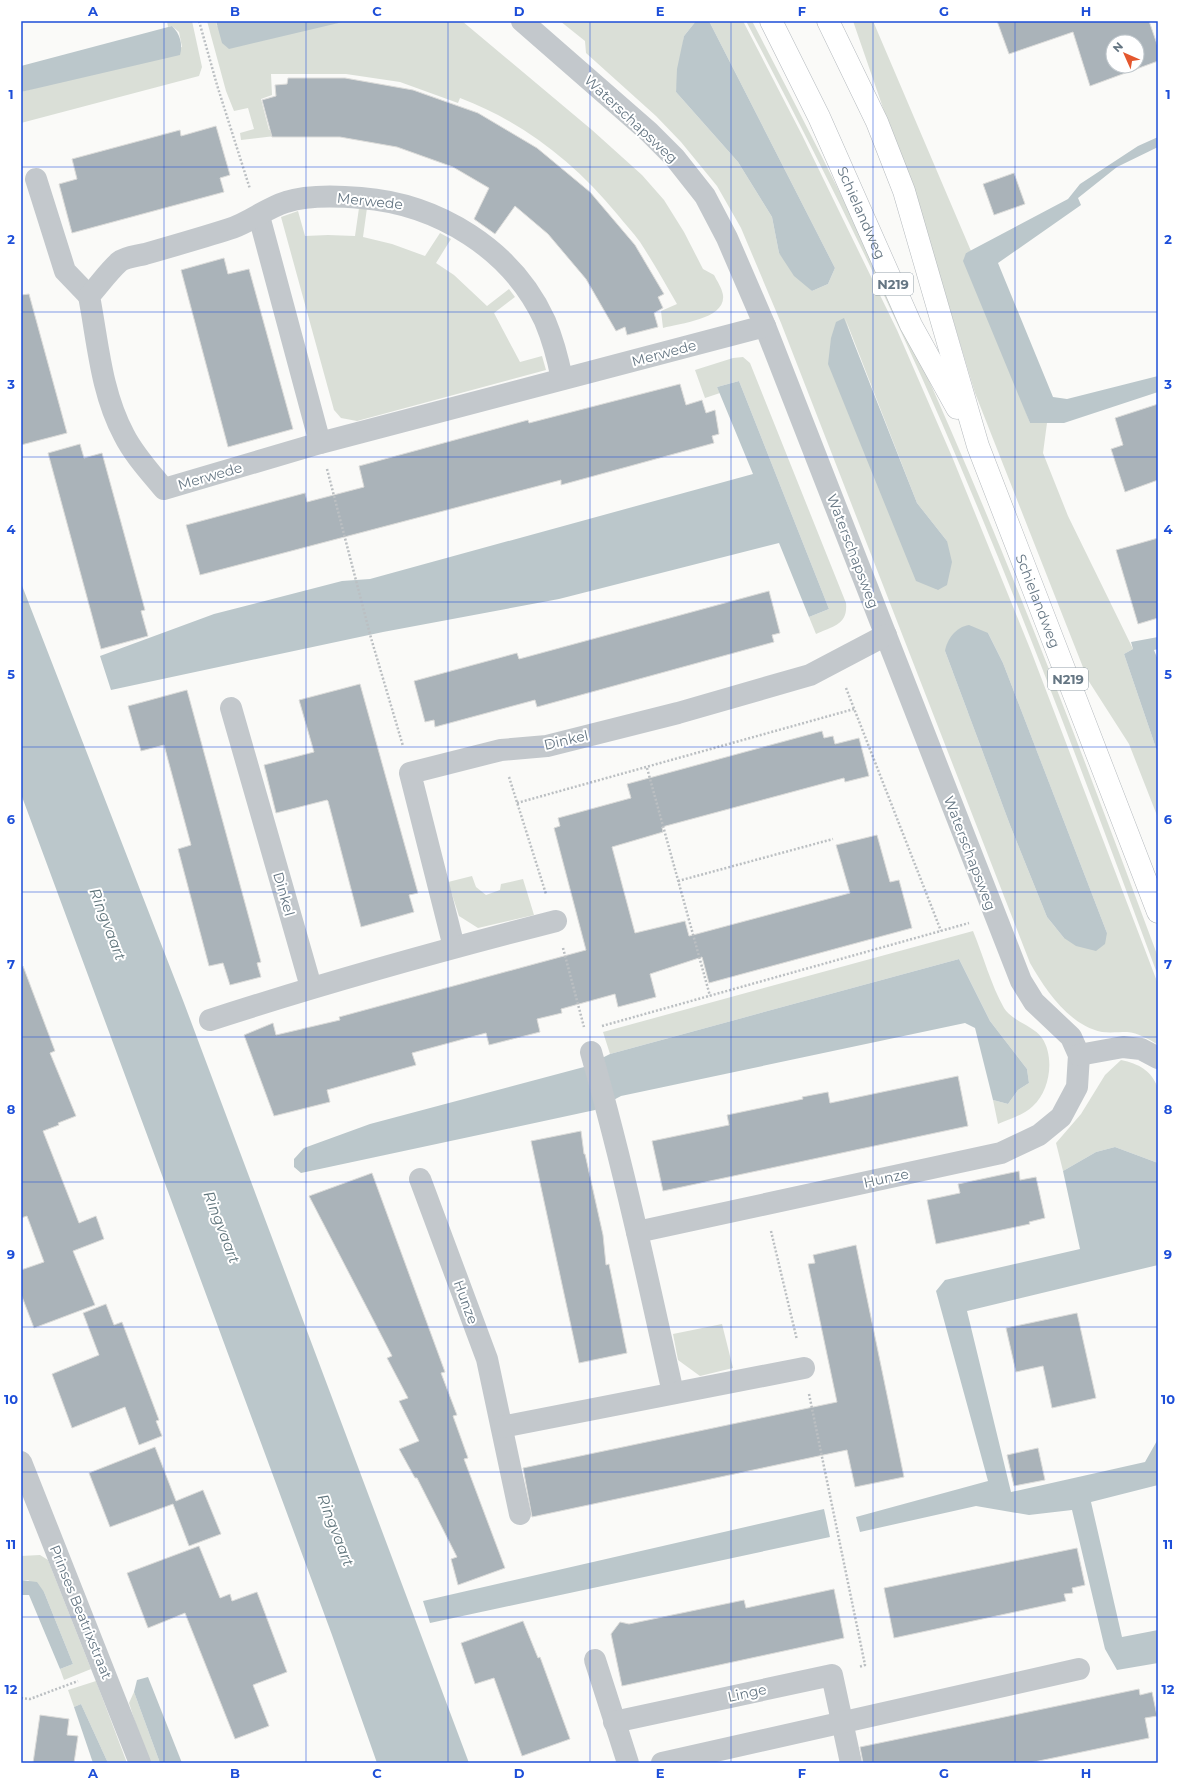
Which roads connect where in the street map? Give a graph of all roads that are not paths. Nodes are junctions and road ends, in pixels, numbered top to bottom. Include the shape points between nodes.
1 (522, 21) edge
2 (771, 21) edge
3 (828, 21) edge
4 (36, 179) dead end
5 (259, 216) junction
6 (89, 296) junction
7 (765, 326) junction
8 (562, 379) junction
9 (320, 443) junction
10 (978, 446) junction
11 (886, 635) junction
12 (231, 708) dead end
13 (1158, 912) edge
14 (556, 922) dead end
15 (454, 947) junction
16 (311, 987) junction
17 (210, 1020) dead end
18 (591, 1052) dead end
19 (1078, 1055) junction
20 (1158, 1058) edge
21 (420, 1179) dead end
22 (637, 1232) junction
23 (804, 1368) dead end
24 (673, 1393) junction
25 (502, 1427) junction
26 (21, 1462) edge
27 (520, 1514) dead end
28 (595, 1660) dead end
29 (1079, 1669) dead end
30 (614, 1722) junction
31 (842, 1723) junction
32 (140, 1763) edge
33 (628, 1763) edge
34 (662, 1763) edge
35 (851, 1763) edge

1 - 7 street, Waterschapsweg via 649,132 675,158 705,196 728,238
2 - 10 main road, Schielandweg / N219 via 819,117 912,325
3 - 10 main road, Schielandweg / N219 via 877,122 904,191
4 - 6 street via 65,271
5 - 6 street, Merwede via 231,229 120,261
5 - 8 street, Merwede via 286,202 320,197 379,199 409,205 464,230 511,270 530,294 555,349
5 - 9 street
6 - 9 street, Merwede via 108,400 124,436 164,489
7 - 8 street, Merwede
7 - 11 street, Waterschapsweg
8 - 9 street, Merwede
10 - 13 main road, Schielandweg / N219
11 - 15 street, Dinkel via 810,675 678,713 547,746 501,750 410,773
11 - 19 street, Waterschapsweg via 1021,981 1034,1002 1071,1037
12 - 16 street, Dinkel
14 - 15 street
15 - 16 street
16 - 17 street
18 - 22 street
19 - 20 street via 1123,1047 1141,1049
19 - 22 street, Hunze via 1077,1087 1061,1117 1039,1135 1001,1152
21 - 25 street, Hunze via 487,1359
22 - 24 street
23 - 24 street
24 - 25 street
25 - 27 street, Hunze
26 - 32 street, Prinses Beatrixstraat
28 - 30 street
29 - 31 street
30 - 31 street, Linge via 832,1675
30 - 33 street
31 - 34 street
31 - 35 street

